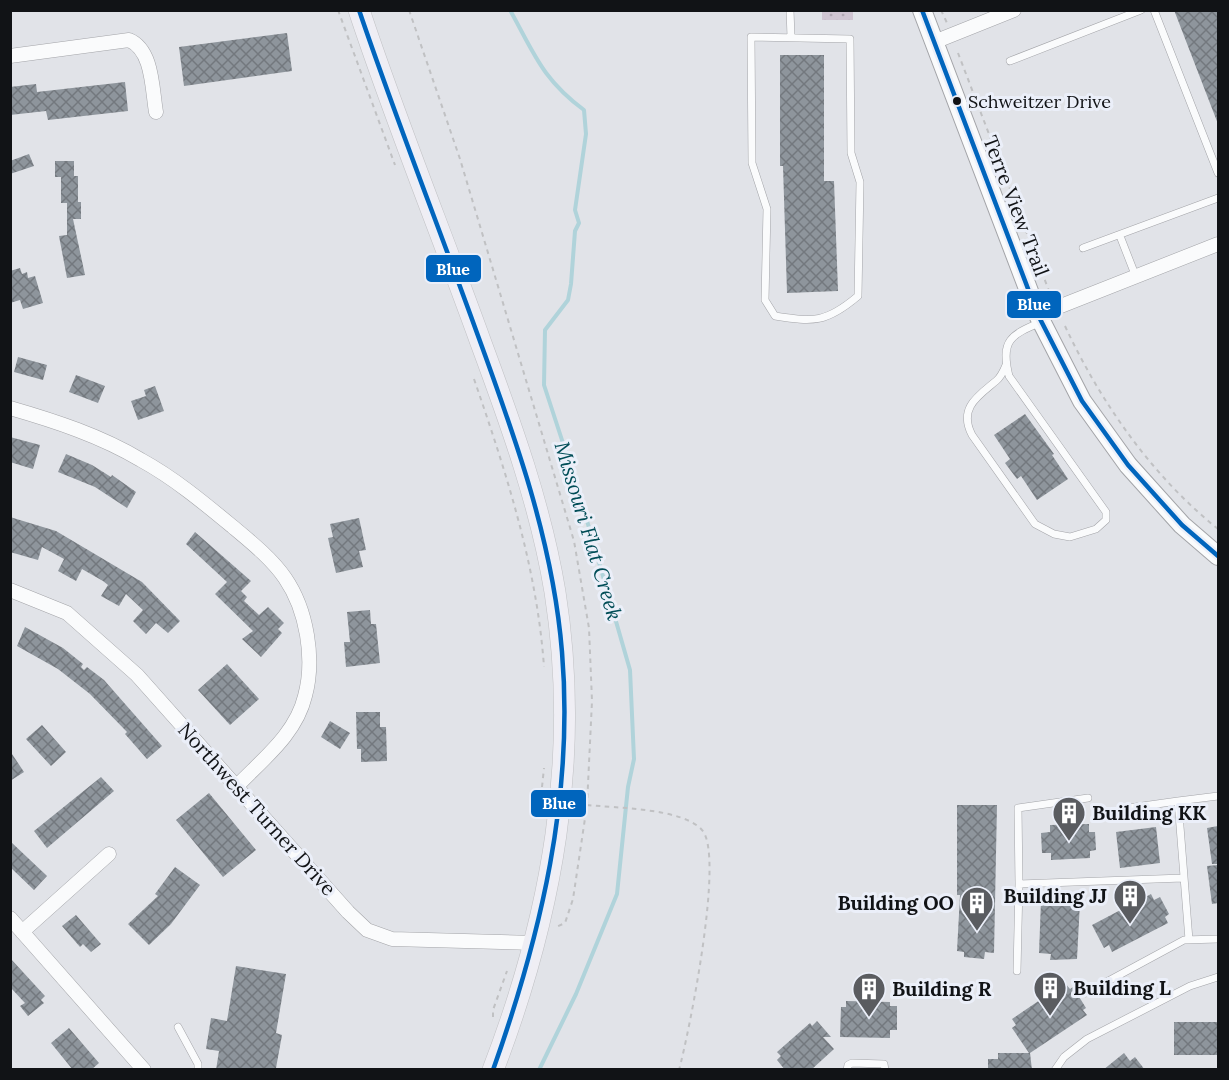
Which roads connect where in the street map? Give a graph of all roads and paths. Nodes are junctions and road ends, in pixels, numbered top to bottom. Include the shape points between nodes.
1 (338, 10) edge
2 (359, 10) edge
3 (409, 10) edge
4 (790, 10) edge
5 (922, 10) edge
6 (941, 10) edge
7 (1014, 10) edge
8 (1141, 10) edge
9 (1154, 10) edge
10 (947, 23) dead end
11 (791, 37) junction
12 (934, 42) junction
13 (958, 53) dead end
14 (10, 56) edge
15 (1010, 60) dead end
16 (156, 112) dead end
17 (1218, 172) edge
18 (399, 176) dead end
19 (1218, 198) edge
20 (1120, 236) junction
21 (1218, 244) edge
22 (1083, 248) dead end
23 (1136, 276) junction
24 (1049, 291) dead end
25 (1039, 318) junction
26 (1065, 326) dead end
27 (1006, 365) junction
28 (471, 369) dead end
29 (10, 408) edge
30 (1218, 529) edge
31 (1218, 556) edge
32 (10, 590) edge
33 (545, 676) dead end
34 (545, 758) dead end
35 (237, 786) junction
36 (1218, 795) edge
37 (542, 797) dead end
38 (1088, 798) dead end
39 (1179, 801) junction
40 (587, 805) junction
41 (1121, 809) dead end
42 (109, 854) dead end
43 (1184, 878) junction
44 (1018, 884) junction
45 (10, 918) edge
46 (22, 932) junction
47 (531, 938) junction
48 (1218, 939) edge
49 (1189, 940) junction
50 (1017, 970) dead end
51 (1218, 977) edge
52 (1086, 993) dead end
53 (494, 1021) dead end
54 (177, 1027) dead end
55 (144, 1070) edge
56 (198, 1070) edge
57 (493, 1070) edge
58 (679, 1070) edge
59 (847, 1070) edge
60 (885, 1070) edge
61 (1055, 1070) edge

1 - 18 path
2 - 47 main road via 514,437 539,517 555,593 563,675 563,773 556,843
3 - 40 path via 460,159 574,542 593,654
4 - 11 lane
5 - 12 main road
6 - 10 path
7 - 12 street
8 - 15 lane
9 - 17 lane
11 - 11 lane via 850,39 850,153 860,182 858,296 843,309 818,321 775,316 765,300 766,209 752,163 752,37
12 - 25 main road
13 - 24 path, Terre View Trail
14 - 16 street via 122,40 138,43 147,59
19 - 20 lane
20 - 22 lane
20 - 23 lane
21 - 23 street
23 - 25 street
25 - 27 lane via 1014,334 1007,345
25 - 31 main road via 1082,400 1128,465 1182,525
26 - 30 path via 1092,381 1124,429 1149,460
27 - 27 lane via 1009,376 1106,512 1106,520 1096,529 1070,537 1035,524 967,426 971,403 998,380
28 - 33 path via 514,500 540,621
29 - 35 street via 65,425 141,460 196,497 254,545 285,578 303,614 309,657 305,697 289,732
32 - 35 street, Northwest Turner Drive via 67,613 137,675
34 - 37 path
35 - 47 street, Northwest Turner Drive via 367,930 393,939
36 - 39 lane
38 - 44 lane via 1018,808
39 - 41 lane
39 - 43 lane
40 - 47 path via 573,899 565,923
40 - 58 path via 685,819 703,830 707,842 707,903 699,980
42 - 46 street
43 - 44 lane
43 - 49 lane
44 - 50 lane
45 - 46 street
46 - 55 street
47 - 53 path via 493,1010
47 - 57 main road via 524,985
48 - 49 lane
49 - 52 lane
51 - 61 lane via 1190,986 1087,1039 1064,1057
54 - 56 lane
59 - 60 lane via 852,1063 884,1064

